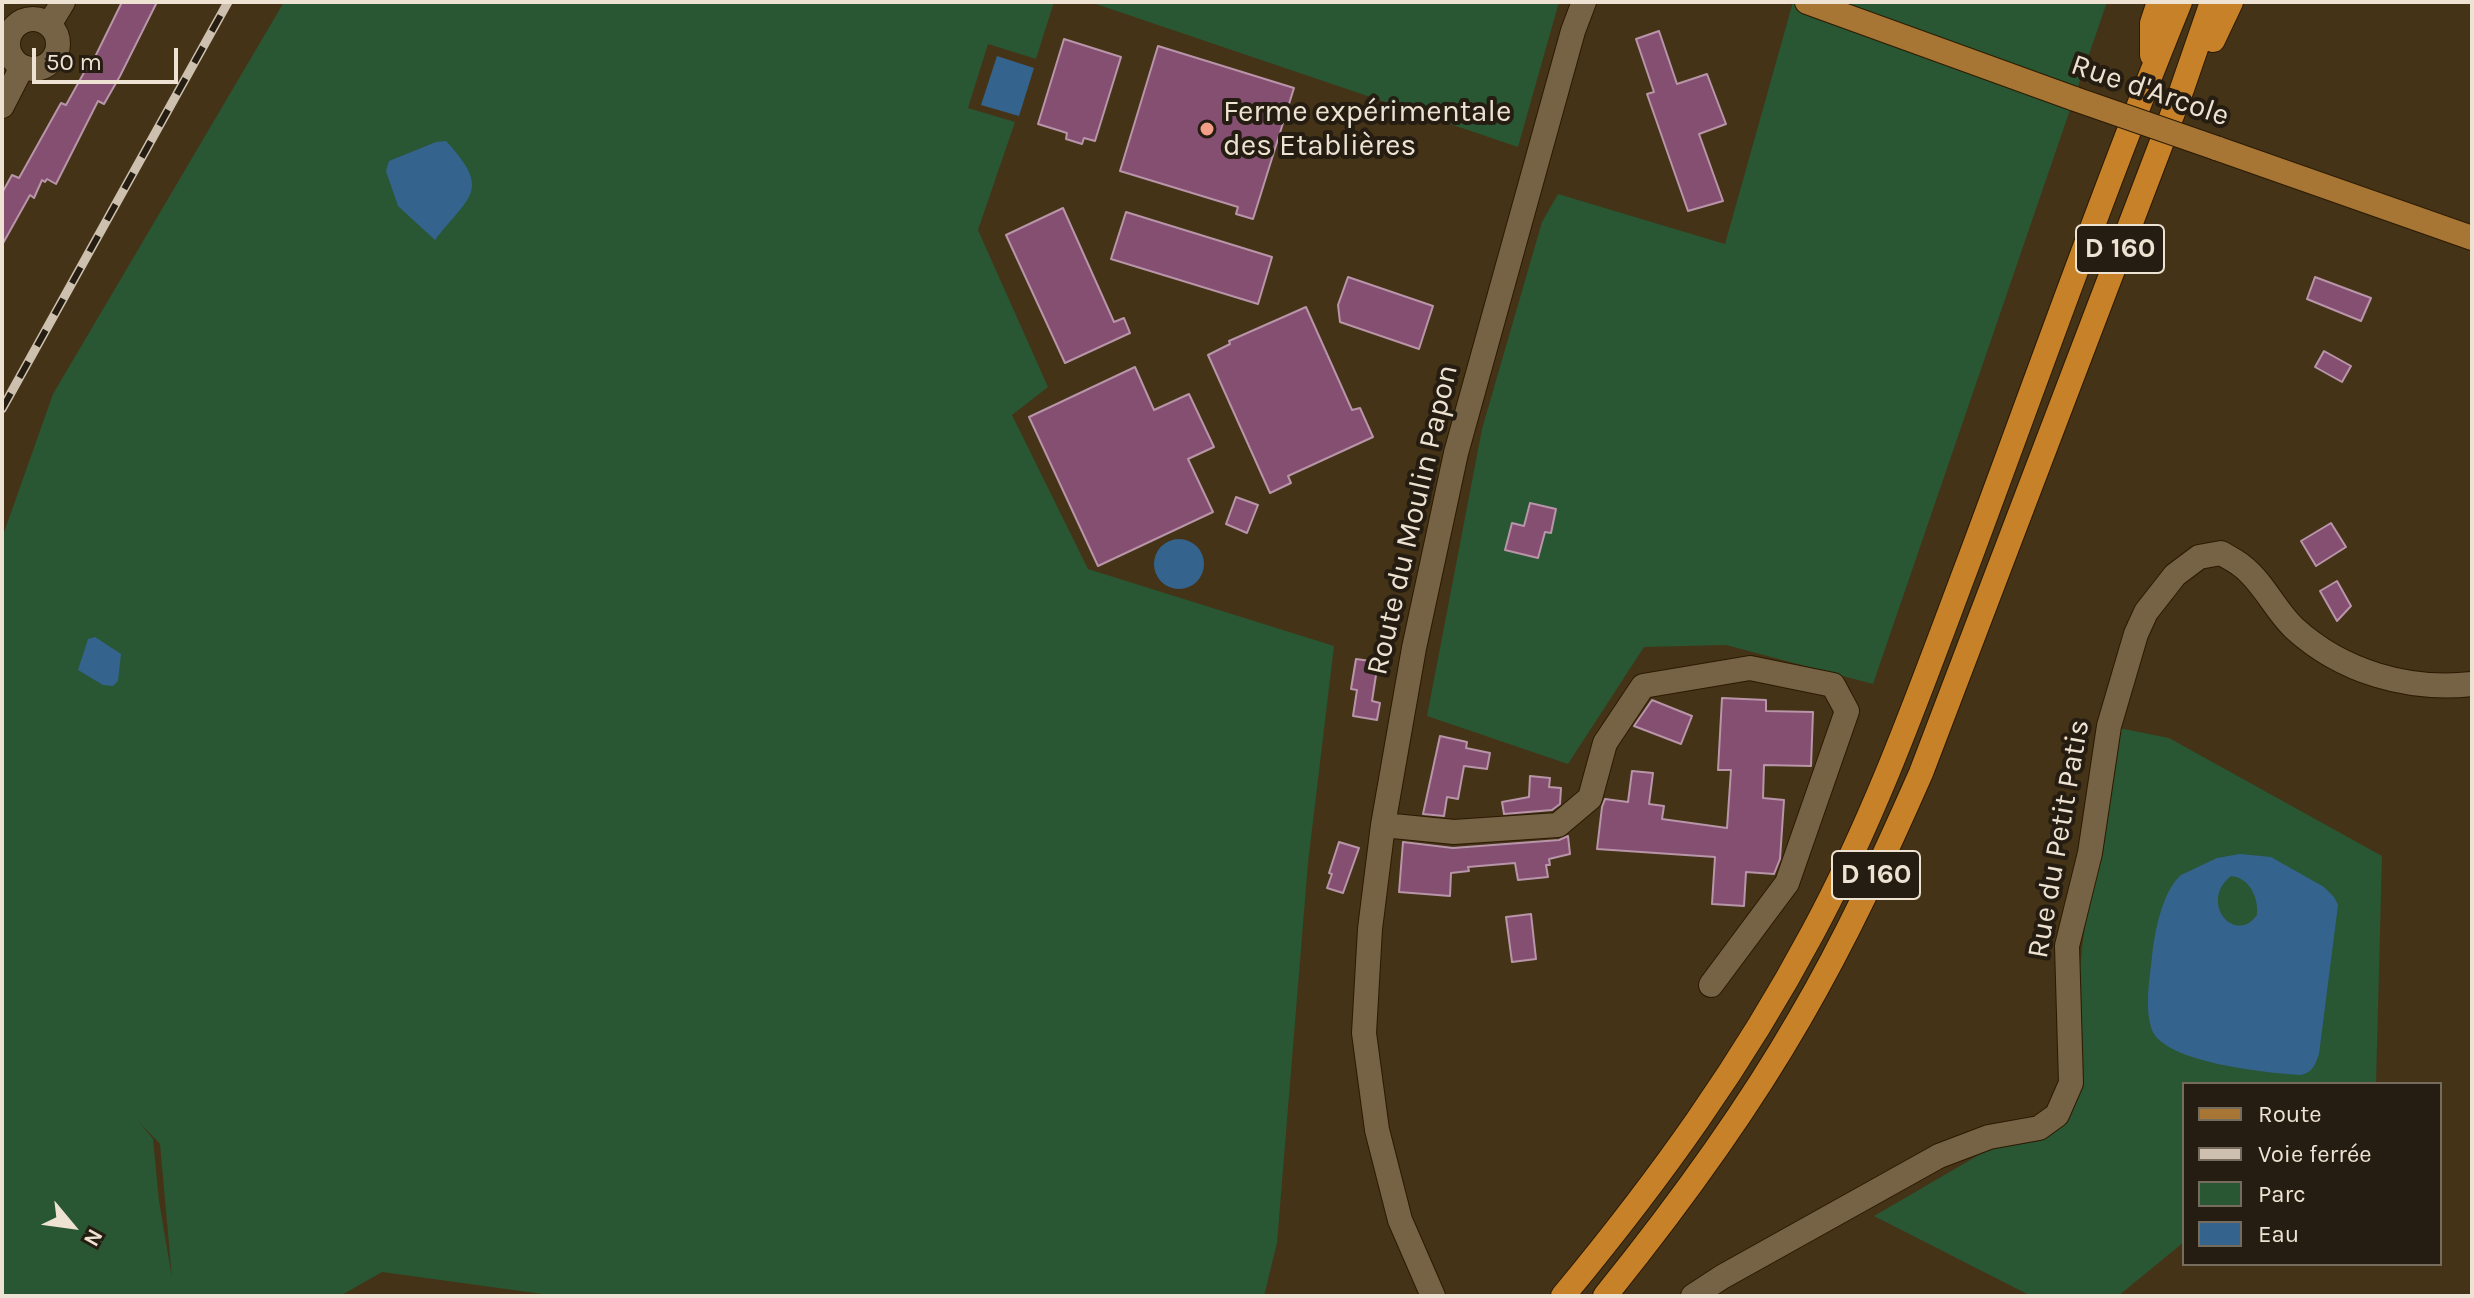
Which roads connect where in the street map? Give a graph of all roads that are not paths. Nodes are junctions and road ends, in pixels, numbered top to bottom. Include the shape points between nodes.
1 (63, 2) edge
2 (1570, 2) edge
3 (1584, 2) edge
4 (1807, 2) edge
5 (2159, 2) edge
6 (2180, 2) edge
7 (2212, 2) edge
8 (2231, 2) edge
9 (49, 25) junction
10 (1573, 31) junction
11 (22, 67) junction
12 (2152, 71) junction
13 (2182, 89) junction
14 (2, 106) edge
15 (2472, 238) edge
16 (2472, 684) edge
17 (1383, 825) junction
18 (1711, 985) dead end
19 (1433, 1296) edge
20 (1563, 1296) edge
21 (1605, 1296) edge
22 (1693, 1296) edge

1 - 9 street
2 - 10 street, Route du Moulin Papon
3 - 10 street, Route du Moulin Papon
4 - 15 main road, Rue d'Arcole, bridge
5 - 12 highway via 2152,23
6 - 12 highway, D 160
7 - 13 highway, D 160
8 - 13 highway, D 160
9 - 11 street via 58,43 54,56 37,69
9 - 11 street via 34,19 13,29 9,50
10 - 17 street, Route du Moulin Papon via 1456,453
11 - 14 street
12 - 20 highway, D 160 via 1916,703 1858,841 1751,1042 1687,1138
13 - 21 highway, D 160 via 1921,773 1875,877 1754,1093 1662,1226
16 - 22 street, Rue du Petit Patis via 2413,685 2367,673 2328,653 2293,627 2244,567 2221,553 2199,557 2175,575 2136,634 2109,726 2090,853 2067,946 2071,1083 2057,1115 2039,1128 1989,1137 1939,1156
17 - 18 street via 1454,832 1558,825 1590,798 1605,743 1643,686 1750,668 1833,685 1847,711 1787,883
17 - 19 street, Route du Moulin Papon via 1364,1033 1377,1130 1400,1220

